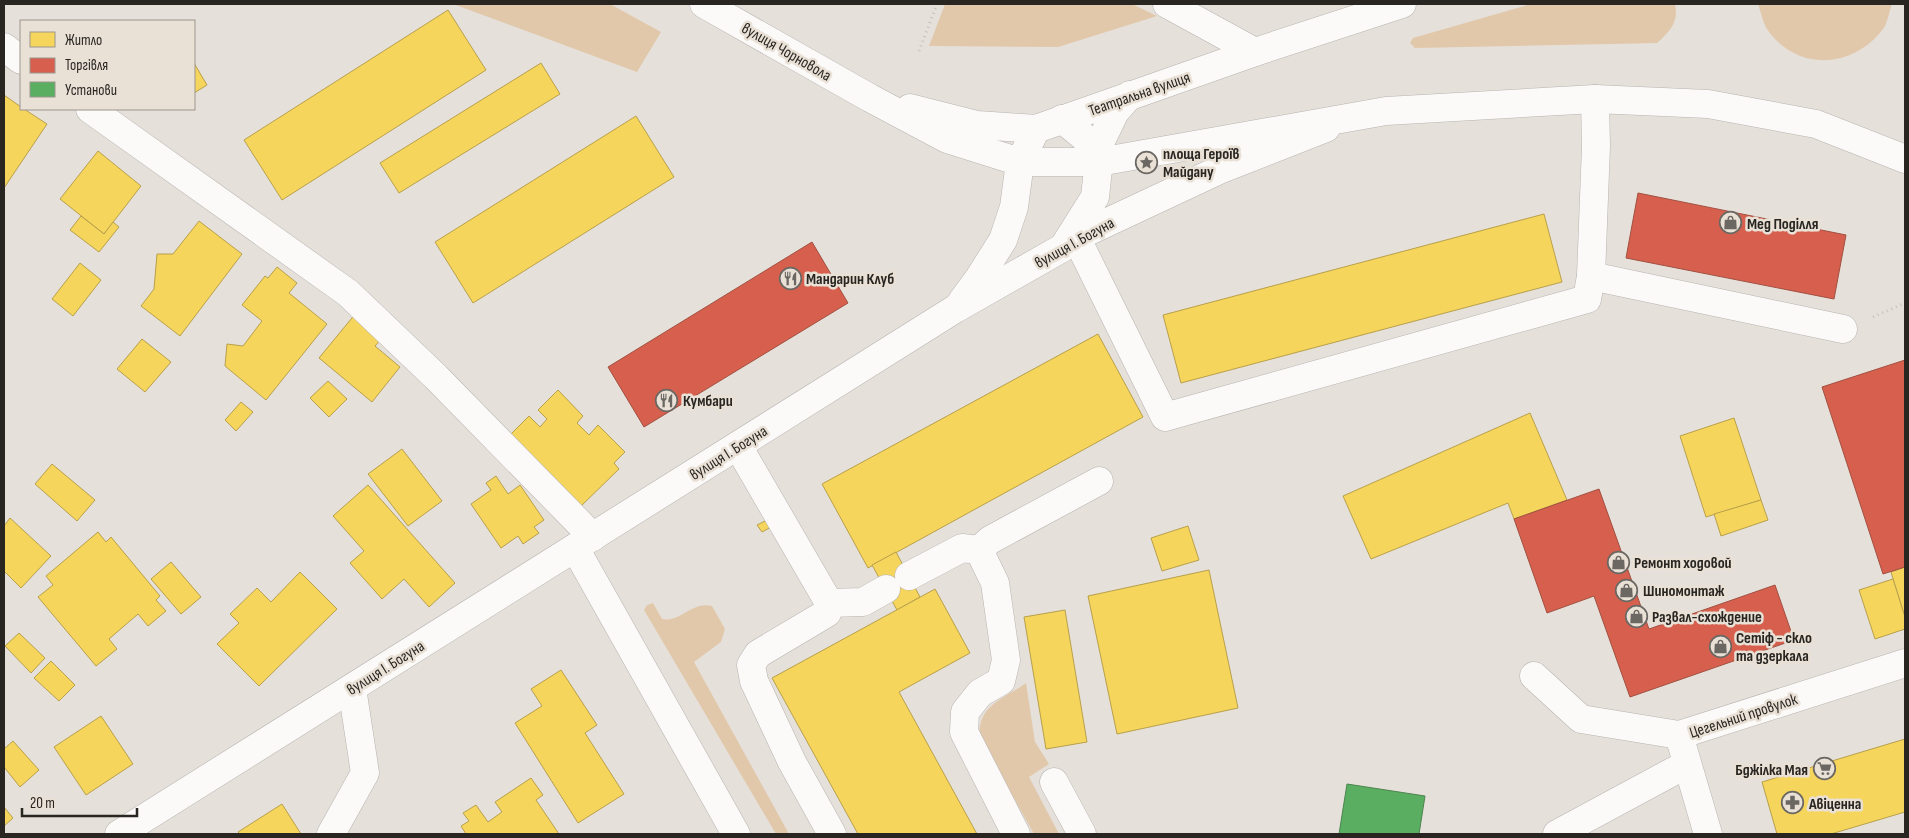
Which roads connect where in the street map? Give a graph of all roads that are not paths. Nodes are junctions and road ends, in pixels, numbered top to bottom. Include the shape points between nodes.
1 (704, 4) edge
2 (1167, 4) edge
3 (1402, 4) edge
4 (1367, 9) edge
5 (4, 47) edge
6 (1255, 52) junction
7 (20, 59) edge
8 (1130, 95) junction
9 (870, 98) junction
10 (1595, 99) junction
11 (91, 110) edge
12 (1361, 114) junction
13 (1062, 119) junction
14 (1036, 128) junction
15 (1905, 159) edge
16 (1020, 162) junction
17 (1099, 162) junction
18 (1070, 242) junction
19 (1590, 276) junction
20 (956, 309) junction
21 (1843, 329) dead end
22 (738, 446) junction
23 (1099, 482) dead end
24 (584, 543) junction
25 (979, 550) junction
26 (829, 603) junction
27 (1905, 663) edge
28 (1534, 676) dead end
29 (352, 688) junction
30 (1679, 735) junction
31 (1687, 764) junction
32 (1054, 782) dead end
33 (119, 834) edge
34 (331, 834) edge
35 (736, 834) edge
36 (832, 834) edge
37 (1016, 834) edge
38 (1082, 834) edge
39 (1557, 834) edge
40 (1708, 834) edge

1 - 9 street, вулиця Чорновола
2 - 6 street
3 - 4 street, Театральна вулиця
4 - 6 street, Театральна вулиця
5 - 7 street
6 - 8 street, Театральна вулиця
8 - 13 street, Театральна вулиця
8 - 17 street via 1115,112 1101,141
9 - 14 street, Театральна вулиця via 977,125
9 - 16 street via 946,139
10 - 12 street
10 - 15 street via 1708,104 1816,124
10 - 19 street
11 - 24 street via 348,293 436,377
12 - 17 street
12 - 18 street, вулиця І. Богуна via 1219,170
13 - 14 street, Театральна вулиця
13 - 17 street via 1085,138
14 - 16 street
16 - 17 street
16 - 20 street via 1014,207 1003,240
17 - 18 street via 1095,197
18 - 19 street via 1165,417 1587,299
18 - 20 street, вулиця І. Богуна
19 - 21 street
20 - 22 street, вулиця І. Богуна
22 - 24 street, вулиця І. Богуна
22 - 26 street
23 - 25 street via 990,540
24 - 29 street, вулиця І. Богуна
24 - 35 street
25 - 26 street via 962,548 863,602
25 - 37 street via 995,583 1006,660 1001,681 980,693 965,712 964,732
26 - 36 street via 827,613 758,654 752,666 754,681 792,762
27 - 30 street, Цегельний провулок
28 - 30 street via 1581,719
29 - 33 street, вулиця І. Богуна
29 - 34 street via 364,773
30 - 31 street, Цегельний провулок
31 - 39 street
31 - 40 street, Цегельний провулок
32 - 38 street

